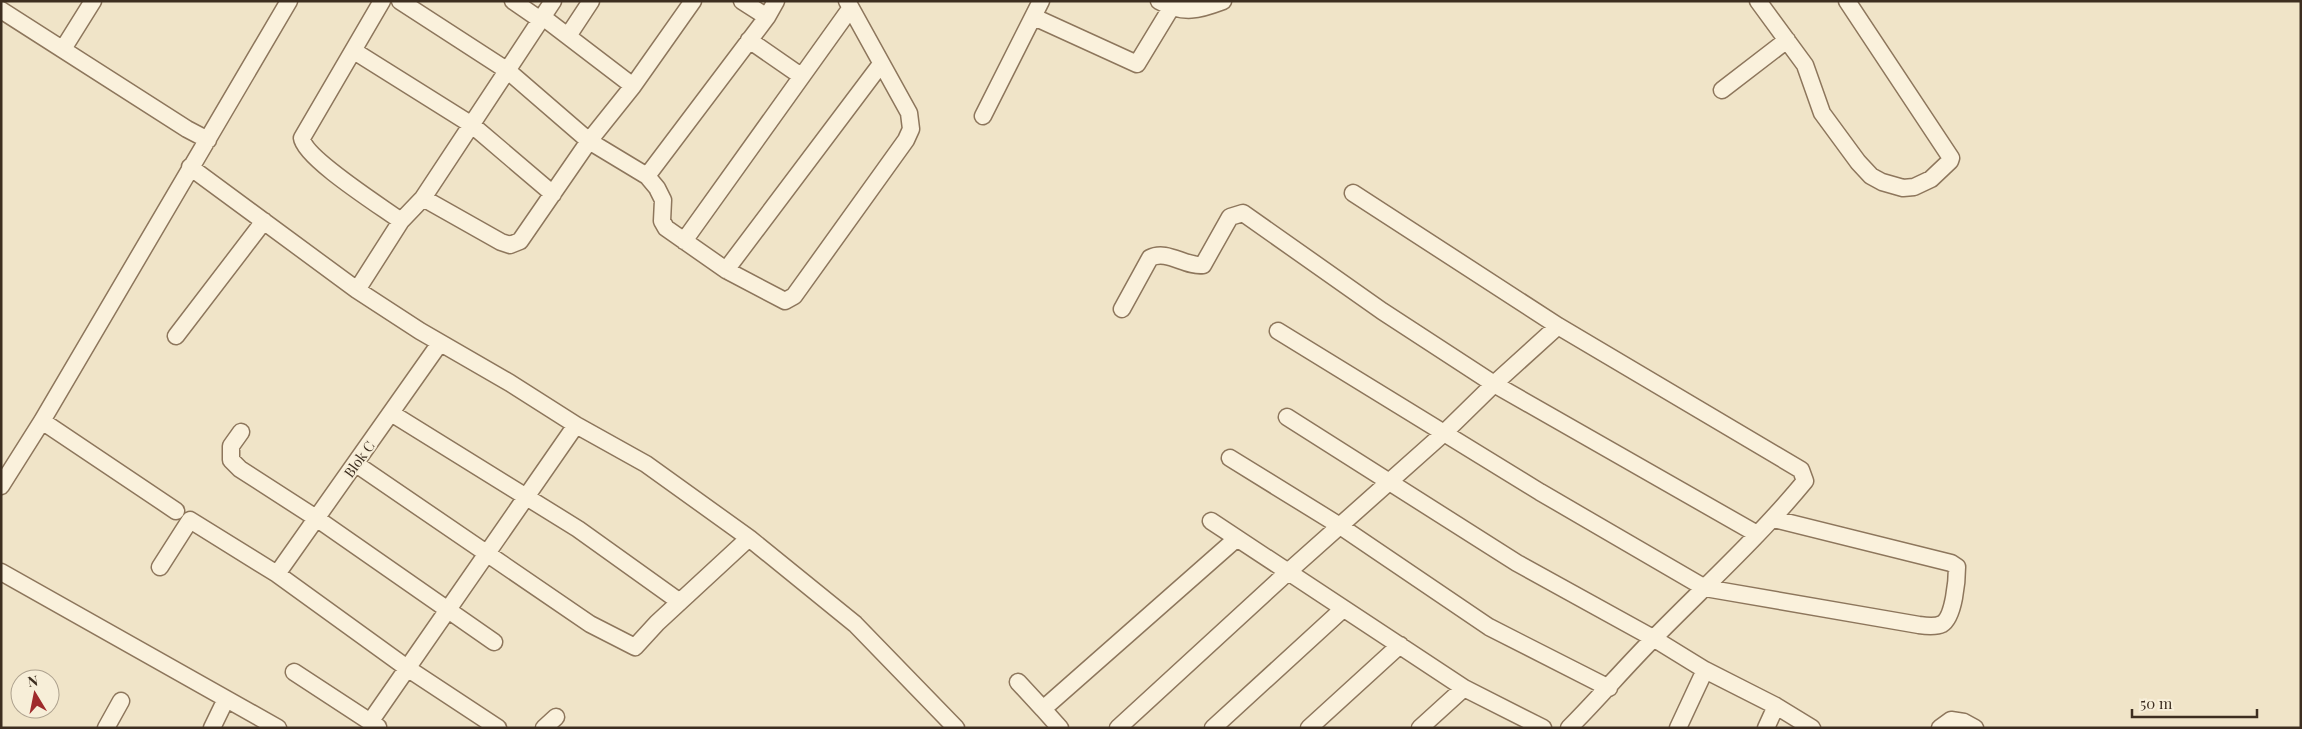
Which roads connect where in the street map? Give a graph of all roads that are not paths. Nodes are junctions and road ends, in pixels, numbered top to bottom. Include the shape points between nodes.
1 (93, 1) edge
2 (289, 1) edge
3 (382, 1) edge
4 (400, 1) edge
5 (513, 1) edge
6 (554, 1) edge
7 (590, 1) edge
8 (693, 1) edge
9 (742, 1) edge
10 (776, 1) edge
11 (1042, 1) edge
12 (1223, 1) edge
13 (1758, 1) edge
14 (1847, 1) edge
15 (849, 5) edge
16 (1165, 5) edge
17 (1, 10) edge
18 (767, 17) junction
19 (1034, 17) junction
20 (543, 19) junction
21 (568, 36) junction
22 (750, 40) junction
23 (1787, 40) junction
24 (63, 49) junction
25 (354, 51) junction
26 (882, 64) junction
27 (508, 71) junction
28 (801, 76) junction
29 (633, 86) junction
30 (1722, 90) dead end
31 (983, 116) dead end
32 (472, 125) junction
33 (208, 140) junction
34 (589, 141) junction
35 (190, 167) junction
36 (647, 176) junction
37 (1353, 193) dead end
38 (552, 194) junction
39 (423, 198) junction
40 (401, 220) junction
41 (264, 221) junction
42 (684, 241) junction
43 (726, 270) junction
44 (357, 290) junction
45 (1122, 308) dead end
46 (1558, 326) junction
47 (1278, 331) dead end
48 (176, 336) dead end
49 (440, 343) junction
50 (1494, 384) junction
51 (391, 413) junction
52 (1287, 417) dead end
53 (42, 421) junction
54 (576, 425) junction
55 (241, 432) dead end
56 (1444, 433) junction
57 (1230, 458) dead end
58 (356, 464) junction
59 (1390, 481) junction
60 (1, 486) edge
61 (526, 497) junction
62 (176, 511) dead end
63 (316, 518) junction
64 (1774, 518) junction
65 (1211, 521) dead end
66 (1340, 526) junction
67 (1757, 534) junction
68 (749, 538) junction
69 (1236, 538) junction
70 (486, 553) junction
71 (160, 566) dead end
72 (1289, 571) junction
73 (1, 572) edge
74 (277, 574) junction
75 (1705, 588) junction
76 (680, 602) junction
77 (1343, 609) junction
78 (448, 610) junction
79 (1653, 638) junction
80 (494, 642) dead end
81 (1400, 645) junction
82 (407, 668) junction
83 (1705, 670) junction
84 (294, 672) dead end
85 (1018, 682) dead end
86 (1464, 688) junction
87 (1609, 688) junction
88 (226, 698) junction
89 (121, 701) dead end
90 (1776, 706) junction
91 (1044, 708) junction
92 (556, 717) dead end
93 (374, 725) edge
94 (106, 728) edge
95 (212, 728) edge
96 (278, 728) edge
97 (498, 728) edge
98 (544, 728) edge
99 (956, 728) edge
100 (1060, 728) edge
101 (1118, 728) edge
102 (1213, 728) edge
103 (1309, 728) edge
104 (1420, 728) edge
105 (1543, 728) edge
106 (1568, 728) edge
107 (1678, 728) edge
108 (1766, 728) edge
109 (1812, 728) edge
110 (1940, 728) edge
111 (1975, 728) edge

1 - 24 street
2 - 33 street
3 - 25 street
4 - 27 street
5 - 20 street
6 - 20 street
7 - 21 street
8 - 29 street
9 - 18 street
10 - 18 street
11 - 19 street
12 - 16 street via 1196,11
13 - 23 street
14 - 23 street via 1948,151 1950,161 1931,179 1903,188 1871,176 1822,113 1805,65
15 - 26 street
15 - 28 street
16 - 19 street via 1137,64
17 - 24 street
18 - 22 street
19 - 31 street
20 - 21 street
20 - 27 street
21 - 29 street
22 - 28 street
22 - 36 street
23 - 30 street
24 - 33 street via 187,130
25 - 32 street
25 - 40 street via 305,131 302,144 321,163
26 - 43 street
26 - 43 street via 909,113 911,129 901,148 794,296 784,301
27 - 32 street
27 - 34 street
28 - 42 street
29 - 34 street
32 - 38 street
32 - 39 street
33 - 35 street
34 - 36 street
34 - 38 street
35 - 41 street
35 - 53 street
36 - 42 street via 658,188 662,200 662,221
37 - 46 street
38 - 39 street via 520,240 510,245
39 - 40 street
40 - 44 street
41 - 44 street
41 - 48 street
42 - 43 street
44 - 49 street
45 - 50 street via 1150,258 1157,254 1195,266 1203,265 1230,217 1243,213 1382,311
46 - 50 street
46 - 64 street via 1801,470 1805,481
47 - 56 street
49 - 51 street, Blok C
49 - 54 street
50 - 56 street
50 - 67 street
51 - 58 street, Blok C
51 - 61 street
52 - 59 street
53 - 60 street
53 - 62 street
54 - 61 street
54 - 68 street via 646,464
55 - 63 street via 231,446 231,460
56 - 59 street
56 - 75 street
57 - 66 street
58 - 63 street, Blok C
58 - 70 street
59 - 66 street
59 - 79 street via 1517,563
61 - 70 street
61 - 76 street via 578,529
63 - 74 street, Blok C
63 - 78 street
64 - 67 street
64 - 75 street via 1951,563 1957,567 1957,575 1948,618 1940,624 1919,625
65 - 69 street
66 - 72 street
66 - 87 street via 1489,627
67 - 75 street
68 - 76 street
68 - 99 street via 855,624
69 - 72 street
69 - 91 street
70 - 76 street via 590,624 636,647
70 - 78 street
71 - 74 street via 190,520
72 - 77 street
72 - 101 street
73 - 88 street
74 - 82 street
75 - 79 street
77 - 81 street
77 - 102 street
78 - 80 street
78 - 82 street
79 - 83 street
79 - 87 street
81 - 86 street
81 - 103 street
82 - 93 street
82 - 97 street
83 - 90 street
83 - 107 street
84 - 93 street
85 - 91 street
86 - 104 street
86 - 105 street
87 - 106 street
88 - 95 street
88 - 96 street
89 - 94 street
90 - 108 street
90 - 109 street
91 - 100 street
92 - 98 street
110 - 111 street via 1951,720

